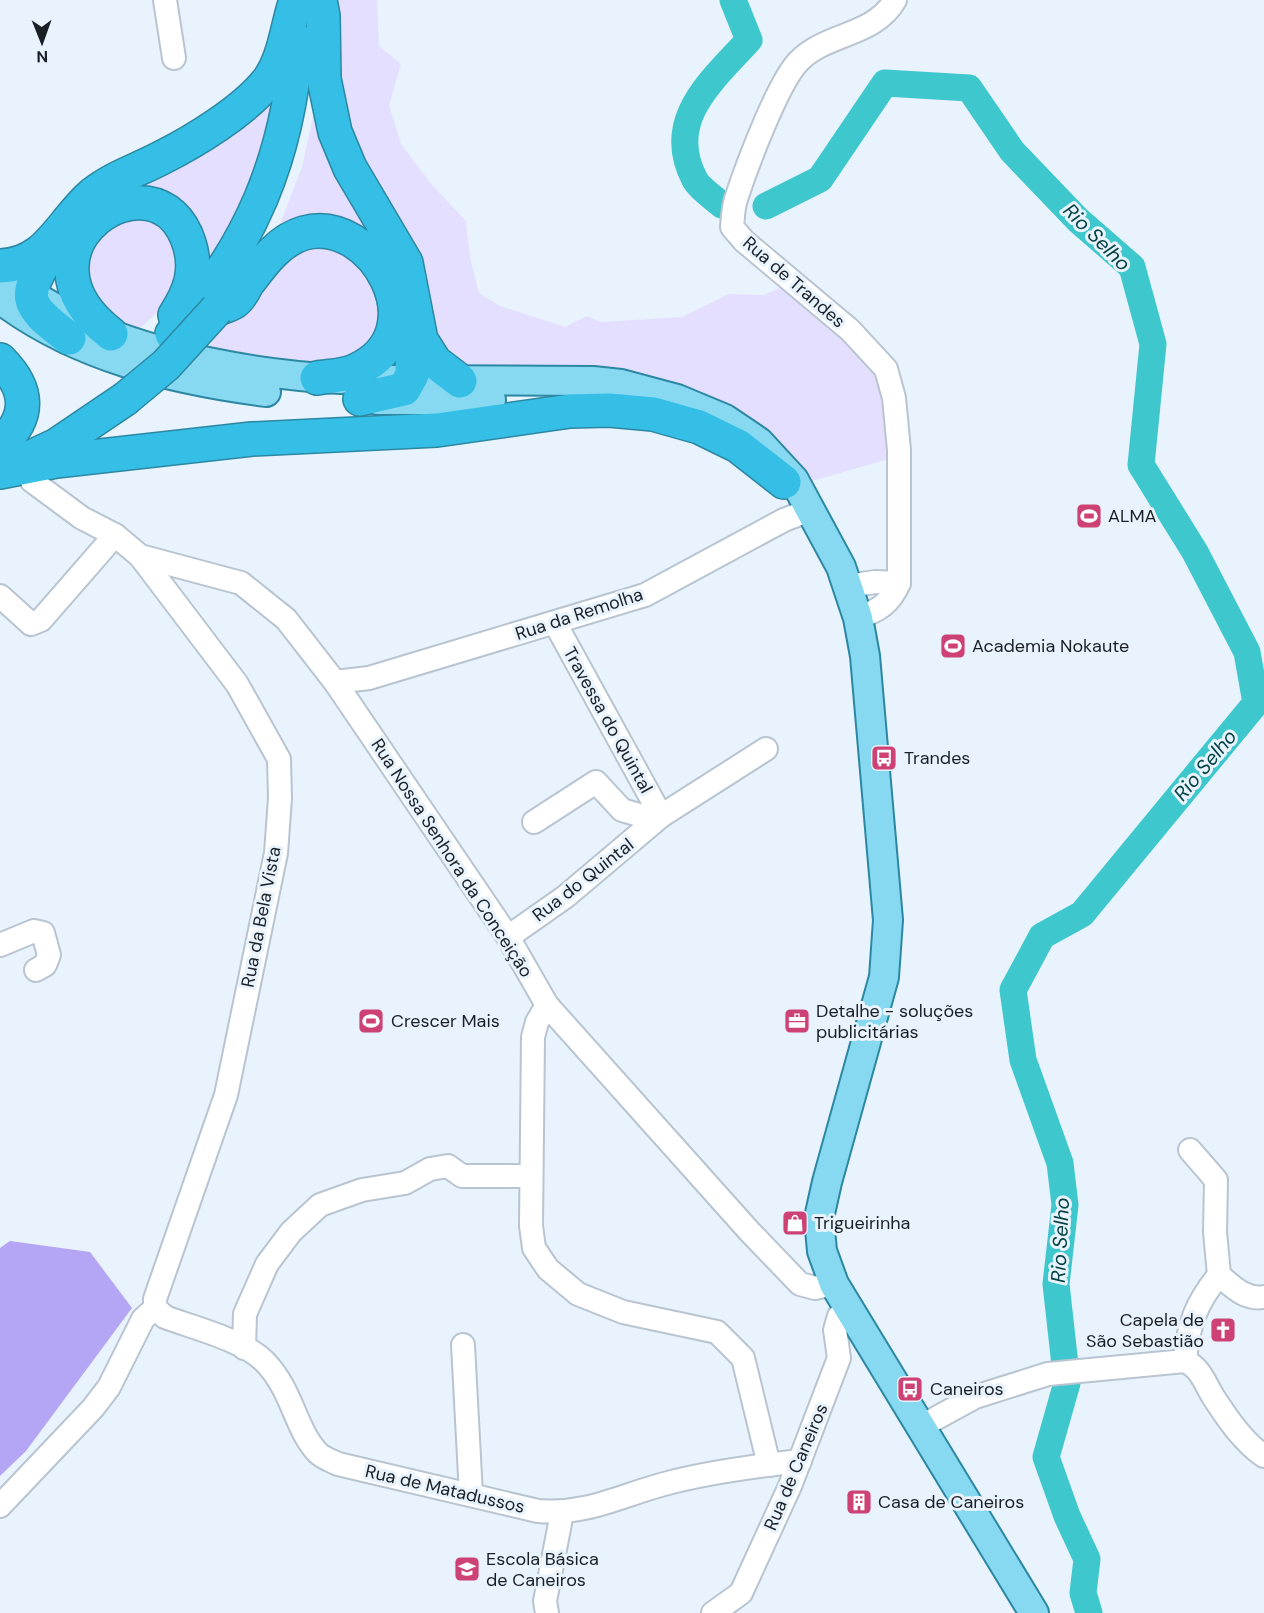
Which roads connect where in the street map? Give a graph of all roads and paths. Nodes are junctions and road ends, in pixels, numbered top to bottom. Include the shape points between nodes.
1 (165, 0) edge
2 (298, 0) edge
3 (318, 0) edge
4 (895, 0) edge
5 (174, 58) dead end
6 (62, 230) junction
7 (0, 266) edge
8 (0, 275) edge
9 (15, 297) edge
10 (412, 302) junction
11 (209, 306) junction
12 (111, 334) junction
13 (172, 334) junction
14 (69, 338) joint
15 (0, 360) edge
16 (317, 378) junction
17 (410, 380) junction
18 (460, 381) junction
19 (112, 398) junction
20 (360, 399) junction
21 (0, 445) edge
22 (0, 452) edge
23 (0, 471) edge
24 (32, 481) dead end
25 (784, 482) junction
26 (810, 510) junction
27 (115, 535) junction
28 (140, 556) junction
29 (899, 584) junction
30 (848, 586) junction
31 (0, 596) edge
32 (858, 618) junction
33 (555, 622) junction
34 (335, 682) junction
35 (766, 749) dead end
36 (659, 818) junction
37 (534, 822) dead end
38 (508, 937) junction
39 (0, 945) edge
40 (36, 970) dead end
41 (547, 1005) junction
42 (1190, 1149) dead end
43 (531, 1176) junction
44 (1219, 1275) junction
45 (834, 1284) junction
46 (1264, 1297) edge
47 (155, 1308) junction
48 (849, 1310) junction
49 (463, 1345) dead end
50 (244, 1348) junction
51 (1190, 1364) junction
52 (920, 1427) junction
53 (1264, 1456) edge
54 (800, 1461) junction
55 (769, 1465) junction
56 (471, 1495) junction
57 (0, 1506) edge
58 (562, 1513) junction
59 (547, 1613) edge
60 (713, 1613) edge
61 (1034, 1613) edge

1 - 5 street
2 - 6 highway via 274,72 259,91 227,118 177,150 94,194
2 - 11 highway via 289,111 275,162
3 - 10 highway via 323,16 324,78 330,116 350,168 406,263
3 - 11 highway via 310,83 290,171 246,266
4 - 29 street, Rua de Trandes via 887,14 799,61 777,95 735,202 732,227 744,242 850,330 886,369 894,398 899,450
6 - 7 highway via 37,257
6 - 9 highway via 40,270
8 - 9 main road
9 - 12 main road
9 - 14 highway
10 - 17 highway
10 - 18 highway via 426,349 435,362
11 - 13 highway
11 - 16 highway via 235,302 269,257 292,238 317,231 332,233 362,249 382,269 395,293 391,333 378,354 358,369
11 - 19 highway, bridge via 166,365
12 - 13 highway via 94,322 80,303 69,275 71,253 79,235 98,215 111,207 143,203 177,219 192,251 192,283 173,317
12 - 16 main road via 210,362
13 - 19 highway
14 - 20 main road via 172,377 287,394
15 - 21 highway via 15,379 23,405 16,428
16 - 17 main road
17 - 18 main road
17 - 20 highway via 399,392
18 - 26 main road via 593,381 677,399 725,419 759,442 788,473
19 - 22 highway
19 - 23 highway via 57,445
20 - 25 main road via 580,398 659,405 737,438 764,459
23 - 25 highway via 252,439 437,430 600,409 653,414 699,427 738,447
24 - 27 street, Rua Nossa Senhora da Conceição via 82,518
25 - 26 main road
26 - 30 main road
26 - 33 street, Rua da Remolha via 784,520 645,595
27 - 28 street, Rua Nossa Senhora da Conceição
27 - 31 street via 41,620 32,624
28 - 34 street, Rua Nossa Senhora da Conceição via 241,583 286,619
28 - 47 street, Rua da Bela Vista via 237,684 279,759 280,788 276,853 226,1095
29 - 30 street
29 - 32 street via 892,600
30 - 32 main road
32 - 45 main road via 869,691 888,948 884,977 819,1218 822,1251
33 - 34 street, Rua da Remolha via 369,678
33 - 36 street, Travessa do Quintal
34 - 38 street, Rua Nossa Senhora da Conceição
35 - 36 street, Rua do Quintal
36 - 37 street, Rua do Quintal via 622,810 596,782
36 - 38 street, Rua do Quintal via 565,897
38 - 41 street, Rua Nossa Senhora da Conceição
39 - 40 street via 34,932 43,933 49,955 45,965
41 - 43 street via 533,1037
41 - 45 street, Rua Nossa Senhora da Conceição via 800,1284 815,1288
42 - 44 street via 1216,1180
43 - 50 street via 462,1176 448,1166 430,1169 405,1183 362,1190 320,1205 291,1232 267,1264 245,1314
43 - 55 street via 534,1248 548,1269 578,1294 599,1304 717,1332 743,1358
44 - 46 street via 1238,1292 1253,1299
44 - 51 street via 1201,1298 1187,1340
45 - 48 main road
47 - 50 street, Rua de Matadussos via 165,1317
47 - 57 street via 143,1319 109,1387 93,1408
48 - 52 main road
48 - 54 street, Rua de Caneiros via 839,1316 835,1330 839,1359
49 - 56 street
50 - 56 street, Rua de Matadussos via 278,1376 319,1455 338,1464
51 - 52 street via 1048,1374 975,1397
51 - 53 street via 1253,1449
52 - 61 main road
54 - 55 street, Rua de Matadussos
54 - 60 street, Rua de Caneiros via 741,1593
55 - 58 street, Rua de Matadussos via 668,1483 591,1509
56 - 58 street, Rua de Matadussos
58 - 59 street via 545,1601

